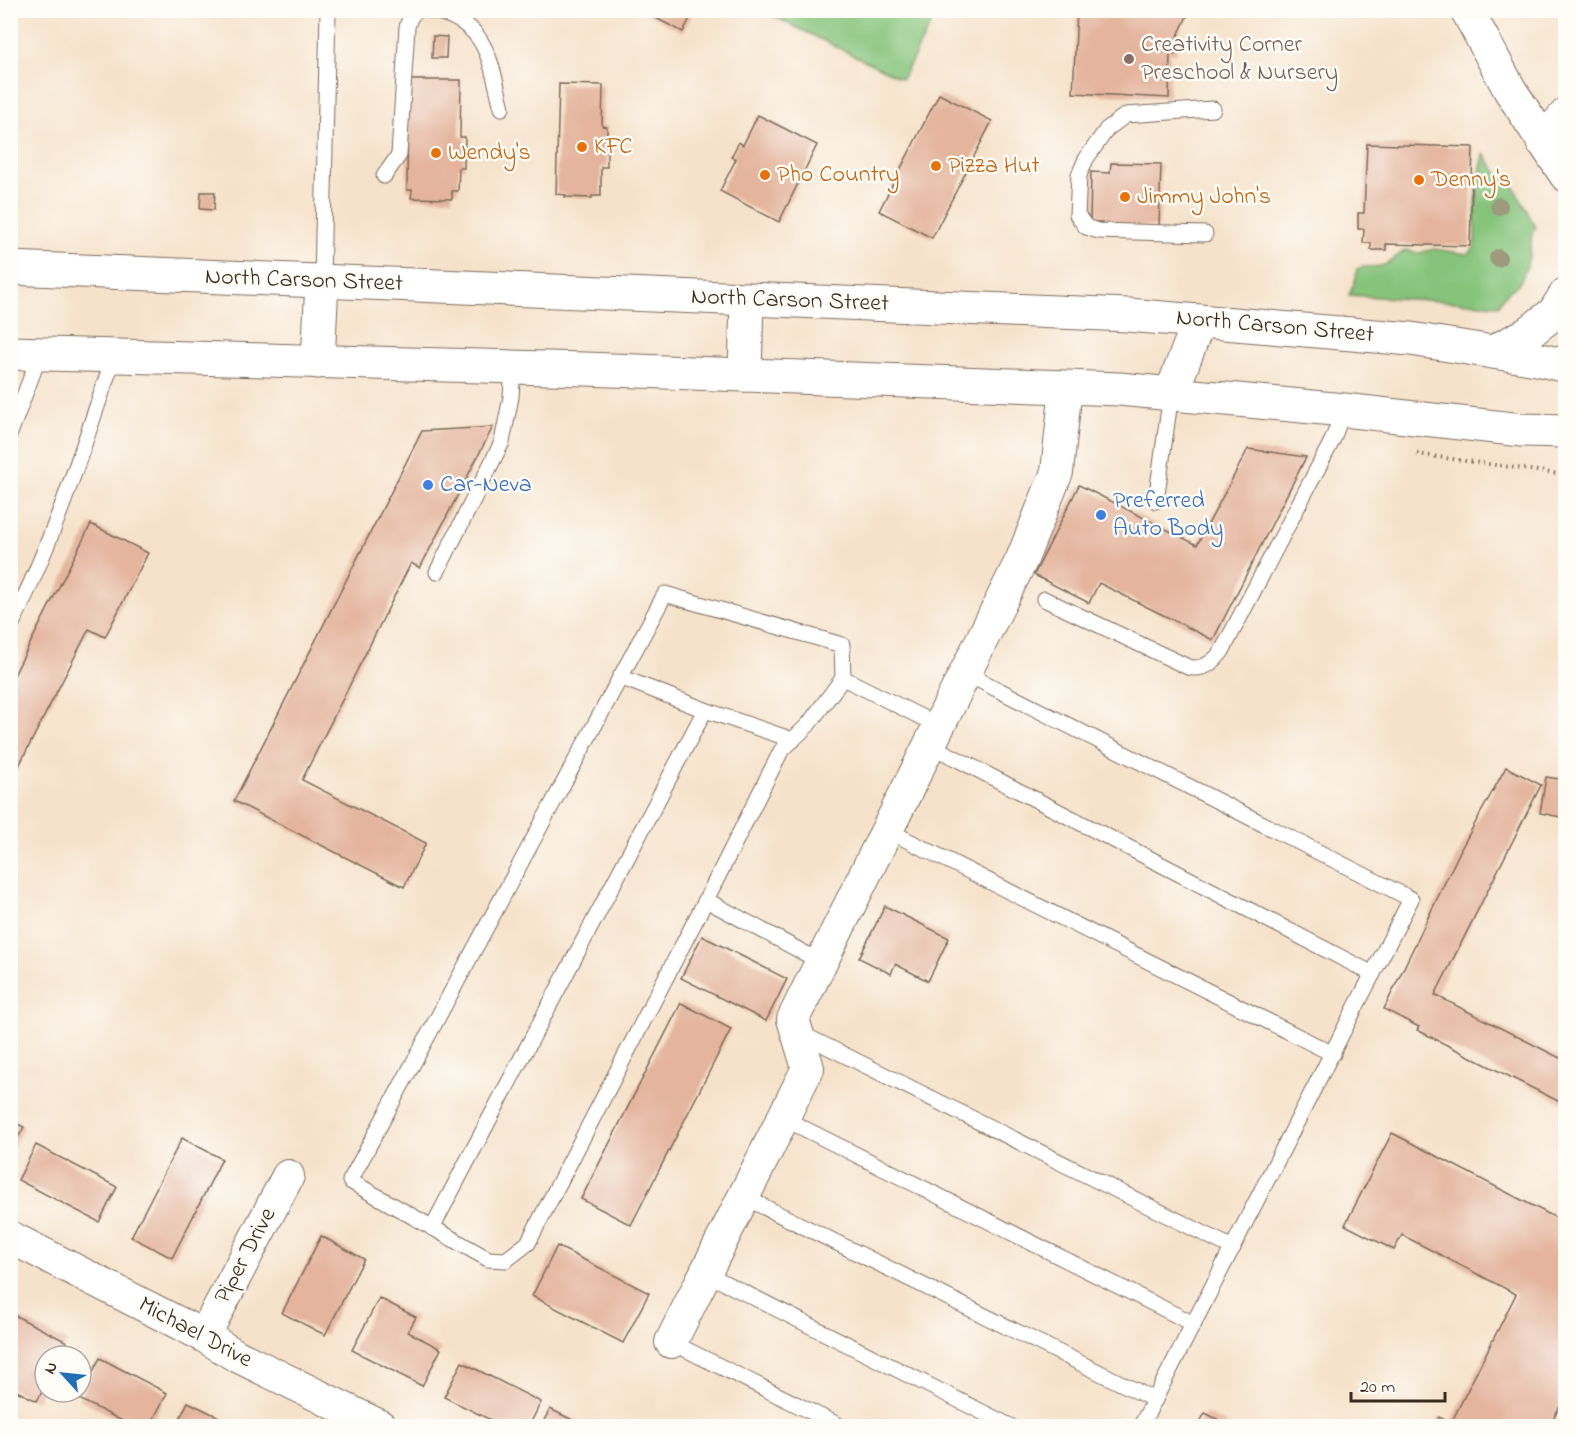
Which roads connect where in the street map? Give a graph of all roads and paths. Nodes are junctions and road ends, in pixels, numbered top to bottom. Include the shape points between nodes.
1 (328, 10) edge
2 (419, 10) edge
3 (429, 10) edge
4 (1467, 10) edge
5 (502, 108) dead end
6 (1213, 109) dead end
7 (1566, 114) edge
8 (1542, 141) junction
9 (1566, 175) edge
10 (384, 176) dead end
11 (1205, 234) dead end
12 (10, 268) edge
13 (322, 282) junction
14 (1566, 294) edge
15 (747, 299) junction
16 (1200, 321) junction
17 (1493, 352) junction
18 (25, 354) edge
19 (114, 356) junction
20 (318, 362) junction
21 (1566, 366) edge
22 (513, 367) junction
23 (745, 375) junction
24 (1066, 387) junction
25 (1171, 394) junction
26 (1344, 410) junction
27 (1566, 431) edge
28 (10, 433) edge
29 (1412, 453) dead end
30 (1566, 476) edge
31 (1156, 501) dead end
32 (436, 572) dead end
33 (1044, 599) dead end
34 (10, 628) edge
35 (965, 674) junction
36 (620, 677) junction
37 (843, 678) junction
38 (705, 710) junction
39 (934, 736) junction
40 (793, 740) junction
41 (887, 830) junction
42 (706, 900) junction
43 (821, 962) junction
44 (1373, 974) junction
45 (797, 1031) junction
46 (1333, 1054) junction
47 (783, 1118) junction
48 (288, 1176) dead end
49 (744, 1197) junction
50 (432, 1228) junction
51 (10, 1237) edge
52 (1233, 1248) junction
53 (705, 1274) junction
54 (1194, 1324) junction
55 (204, 1336) junction
56 (671, 1342) joint
57 (1155, 1400) junction
58 (380, 1426) edge
59 (840, 1426) edge
60 (1010, 1426) edge
61 (1141, 1426) edge

1 - 13 lane
2 - 10 lane via 407,27 399,155
3 - 5 lane via 463,22 475,32 489,56
4 - 8 main road
6 - 11 lane via 1126,115 1107,129 1079,175 1077,215 1086,226 1098,231
7 - 8 street
8 - 9 main road
12 - 13 main road, North Carson Street
13 - 15 main road, North Carson Street
13 - 20 main road
14 - 17 main road via 1554,313 1527,334
15 - 16 main road, North Carson Street
15 - 23 main road
16 - 17 main road, North Carson Street via 1411,339
16 - 25 main road
17 - 21 main road, North Carson Street
18 - 19 main road
18 - 28 lane
19 - 20 main road
19 - 34 lane via 79,460
20 - 22 main road
22 - 23 main road
22 - 32 lane via 502,442
23 - 24 main road
24 - 25 main road
24 - 35 street via 1057,472 1022,559
25 - 26 main road
25 - 31 lane
26 - 27 main road via 1522,430
26 - 33 lane via 1332,441 1228,640 1210,664 1188,668
29 - 30 path
35 - 39 street
35 - 44 lane via 1411,898
36 - 37 lane via 665,594 842,645
36 - 38 lane
36 - 50 lane via 350,1181
37 - 39 lane
37 - 40 lane
38 - 40 lane
38 - 50 lane
39 - 41 street
39 - 44 lane
40 - 42 lane via 781,751
41 - 43 street
41 - 46 lane
42 - 43 lane
42 - 50 lane via 528,1243 506,1260 488,1259
43 - 45 street via 793,1019
44 - 46 lane
45 - 47 street via 808,1068
45 - 52 lane
46 - 52 lane
47 - 49 street
47 - 54 lane
48 - 55 street, Piper Drive
49 - 53 street
49 - 57 lane
51 - 55 street, Michael Drive
52 - 54 lane
53 - 56 street
53 - 60 lane
54 - 57 lane
55 - 58 street, Michael Drive
56 - 59 lane
57 - 61 lane

